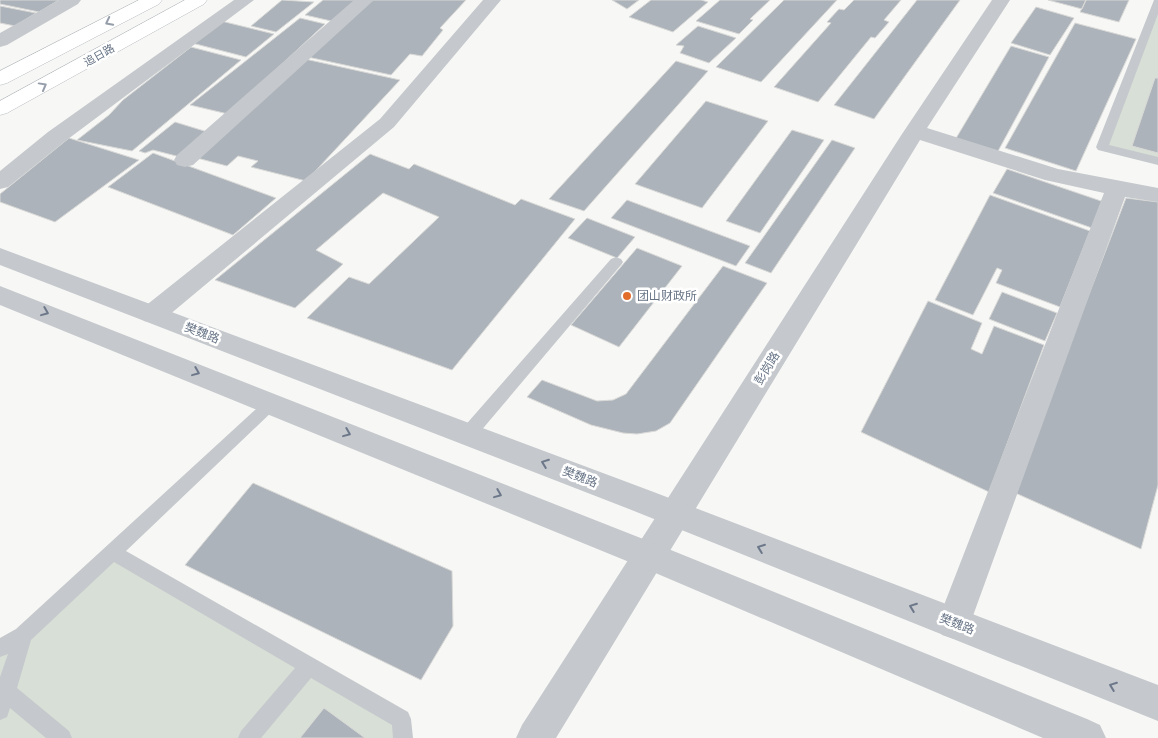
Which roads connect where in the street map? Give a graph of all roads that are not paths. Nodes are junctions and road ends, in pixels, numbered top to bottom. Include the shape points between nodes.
1 (72, 0) edge
2 (153, 0) edge
3 (198, 0) edge
4 (245, 0) edge
5 (365, 0) edge
6 (492, 0) edge
7 (1002, 0) edge
8 (1158, 1) edge
9 (0, 41) edge
10 (0, 79) edge
11 (0, 110) edge
12 (915, 131) junction
13 (185, 160) dead end
14 (1158, 162) edge
15 (0, 182) edge
16 (1117, 188) junction
17 (1158, 195) edge
18 (0, 256) edge
19 (616, 262) dead end
20 (0, 295) edge
21 (153, 314) junction
22 (272, 403) junction
23 (468, 434) junction
24 (676, 514) junction
25 (112, 552) junction
26 (650, 556) junction
27 (954, 623) junction
28 (23, 635) junction
29 (0, 648) edge
30 (309, 666) junction
31 (2, 696) edge
32 (1158, 703) edge
33 (62, 738) edge
34 (248, 738) edge
35 (403, 738) edge
36 (535, 738) edge
37 (1087, 738) edge

1 - 9 street
2 -> 10 main road, 追日路
11 -> 3 main road, 追日路
4 - 15 street
5 - 13 street
6 - 21 street via 387,122
7 - 12 street, 彭岗路
8 - 14 lane via 1102,147
12 - 16 street via 1053,174
12 - 24 street, 彭岗路
16 - 17 street
16 - 27 street
18 - 21 street, 樊魏路
19 - 23 lane
20 -> 22 street
21 - 23 street, 樊魏路
22 - 25 lane
22 -> 26 street
24 -> 23 street, 樊魏路
24 - 26 street, 彭岗路
27 -> 24 street, 樊魏路
25 - 28 lane
25 - 30 lane
26 - 36 street, 彭岗路
26 - 37 street
32 -> 27 street, 樊魏路
28 - 29 lane
28 - 31 lane
30 - 34 lane
30 - 35 lane via 401,719
31 - 33 lane

